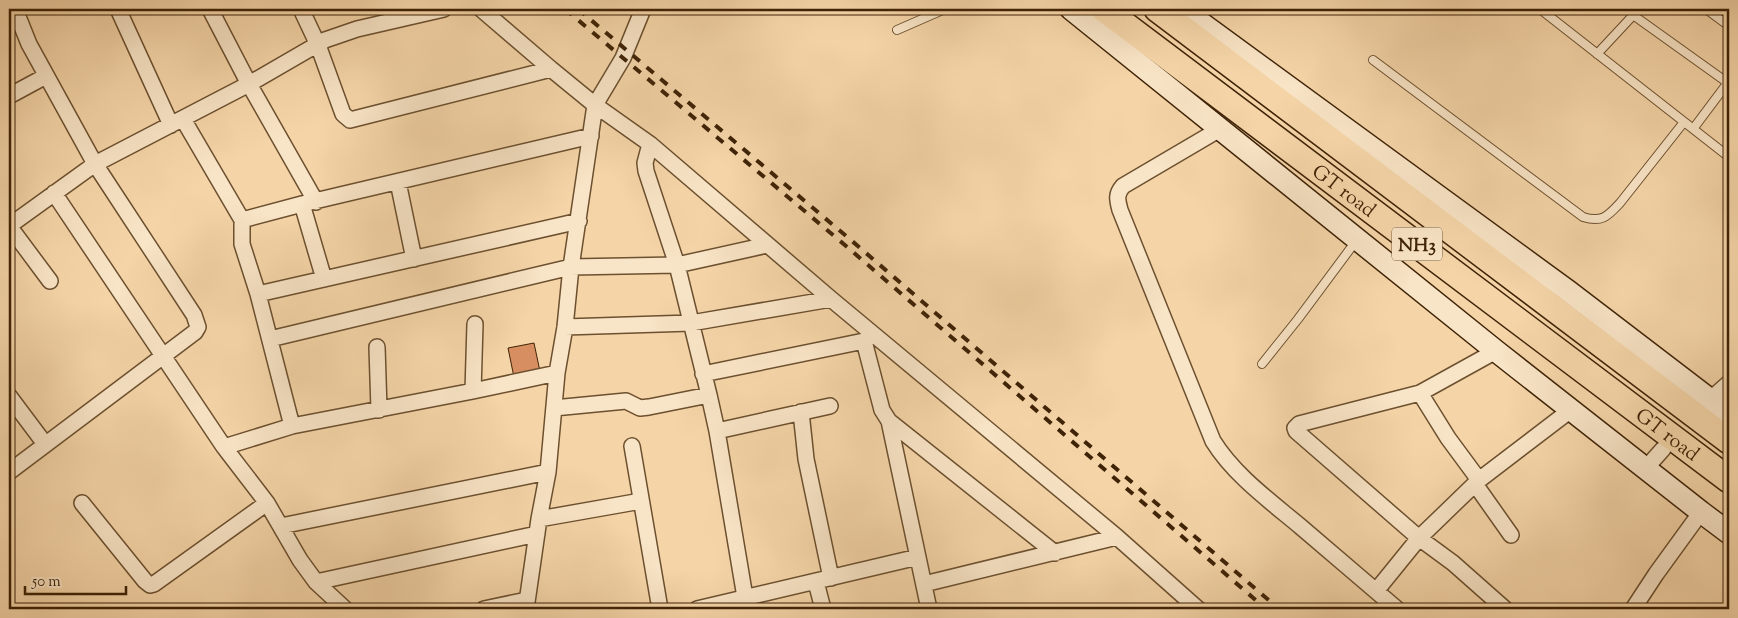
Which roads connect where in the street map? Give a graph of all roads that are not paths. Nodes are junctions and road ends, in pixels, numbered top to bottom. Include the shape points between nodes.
1 (15, 9) edge
2 (118, 9) edge
3 (212, 9) edge
4 (301, 9) edge
5 (444, 9) edge
6 (481, 9) edge
7 (643, 9) edge
8 (945, 9) edge
9 (1071, 9) edge
10 (1104, 9) edge
11 (1157, 9) edge
12 (1182, 9) edge
13 (1540, 9) edge
14 (1706, 9) edge
15 (1636, 12) edge
16 (1729, 26) edge
17 (897, 30) dead end
18 (318, 45) junction
19 (1597, 54) junction
20 (1373, 60) dead end
21 (551, 69) junction
22 (46, 76) junction
23 (1729, 82) edge
24 (249, 84) junction
25 (9, 96) edge
26 (595, 105) junction
27 (177, 122) junction
28 (1684, 122) junction
29 (1220, 129) junction
30 (1693, 129) junction
31 (592, 136) junction
32 (650, 144) junction
33 (1729, 157) edge
34 (96, 164) junction
35 (398, 182) junction
36 (54, 193) junction
37 (309, 203) junction
38 (242, 220) junction
39 (578, 222) junction
40 (9, 226) edge
41 (1357, 239) junction
42 (767, 245) junction
43 (414, 259) junction
44 (676, 265) junction
45 (571, 267) junction
46 (324, 279) junction
47 (50, 281) dead end
48 (258, 294) junction
49 (831, 299) junction
50 (691, 323) junction
51 (475, 324) dead end
52 (565, 327) junction
53 (270, 339) junction
54 (376, 347) dead end
55 (1496, 352) junction
56 (164, 355) junction
57 (1262, 364) dead end
58 (557, 373) junction
59 (703, 374) junction
60 (1729, 383) edge
61 (473, 392) junction
62 (1420, 393) junction
63 (709, 395) junction
64 (9, 396) edge
65 (1705, 404) junction
66 (830, 406) dead end
67 (554, 408) junction
68 (1572, 409) junction
69 (379, 410) junction
70 (801, 412) junction
71 (1729, 414) edge
72 (889, 421) junction
73 (292, 426) junction
74 (717, 432) junction
75 (1729, 441) edge
76 (45, 444) junction
77 (632, 446) dead end
78 (224, 447) junction
79 (1664, 450) dead end
80 (1646, 468) junction
81 (9, 472) edge
82 (548, 472) junction
83 (1729, 480) edge
84 (1477, 482) junction
85 (640, 501) junction
86 (82, 503) dead end
87 (267, 503) junction
88 (1701, 512) junction
89 (539, 519) junction
90 (280, 526) junction
91 (1729, 533) edge
92 (537, 534) junction
93 (1511, 535) dead end
94 (1117, 537) junction
95 (1419, 538) junction
96 (1055, 553) junction
97 (918, 557) junction
98 (831, 578) junction
99 (316, 582) junction
100 (816, 582) junction
101 (924, 584) junction
102 (1376, 591) junction
103 (746, 604) edge
104 (526, 605) edge
105 (344, 609) edge
106 (484, 609) edge
107 (660, 609) edge
108 (703, 609) edge
109 (823, 609) edge
110 (929, 609) edge
111 (1198, 609) edge
112 (1397, 609) edge
113 (1505, 609) edge
114 (1633, 609) edge

1 - 22 street
2 - 27 street
3 - 24 street
4 - 18 street
5 - 18 street via 357,29
6 - 21 street
7 - 26 street via 623,58
8 - 17 lane
9 - 29 main road
10 - 83 highway, GT road / NH3
11 - 75 highway, GT road / NH3
12 - 65 main road via 1568,291
13 - 19 lane
14 - 16 lane
15 - 19 lane
15 - 23 lane
18 - 21 street via 343,114 350,120
18 - 24 street
19 - 28 lane
20 - 28 lane via 1583,217 1592,219 1601,219 1620,203
21 - 26 street
22 - 25 street
22 - 34 street
23 - 30 lane
24 - 27 street
24 - 37 street
26 - 31 street
26 - 32 street
27 - 34 street
27 - 38 street
28 - 30 lane
29 - 41 main road
29 - 102 street via 1122,186 1117,192 1120,210 1218,450 1268,499
30 - 33 lane
31 - 35 street
31 - 39 street
32 - 42 street
32 - 44 street via 646,171
34 - 36 street
34 - 56 street via 197,321 195,332
35 - 37 street
35 - 43 street
36 - 40 street
36 - 56 street
37 - 38 street
37 - 46 street
38 - 48 street via 242,244
39 - 43 street
39 - 45 street
40 - 47 street
41 - 55 main road
41 - 57 lane
42 - 44 street
42 - 49 street
43 - 46 street
44 - 45 street
44 - 50 street
45 - 52 street
45 - 53 street
46 - 48 street
48 - 53 street
49 - 50 street
49 - 94 street
50 - 52 street
50 - 59 street
51 - 61 street
52 - 58 street
53 - 73 street
54 - 69 street
55 - 62 street
55 - 68 main road
56 - 76 street
56 - 78 street
58 - 61 street
58 - 67 street
59 - 63 street
59 - 72 street via 864,341 882,410
60 - 65 street
61 - 69 street
62 - 84 street
62 - 95 street via 1299,424 1295,428
63 - 67 street via 640,408 626,401
63 - 74 street
64 - 76 street
65 - 71 main road
66 - 70 street
67 - 82 street
68 - 80 main road
68 - 84 street
69 - 73 street
70 - 74 street
70 - 98 street via 806,459
72 - 96 street
72 - 97 street
73 - 78 street
74 - 103 street
76 - 81 street
77 - 85 street
78 - 87 street
79 - 80 street
80 - 88 main road
82 - 89 street
82 - 90 street
84 - 93 street
84 - 95 street
85 - 89 street
85 - 107 street
86 - 87 street via 150,584
87 - 90 street
88 - 91 main road
88 - 114 street
89 - 92 street
90 - 99 street
92 - 99 street
92 - 104 street
94 - 96 street
94 - 111 street
95 - 102 street
95 - 113 street
96 - 101 street
97 - 98 street
97 - 101 street
98 - 100 street
99 - 105 street
100 - 103 street
100 - 109 street
101 - 110 street
102 - 112 street
103 - 108 street
104 - 106 street

